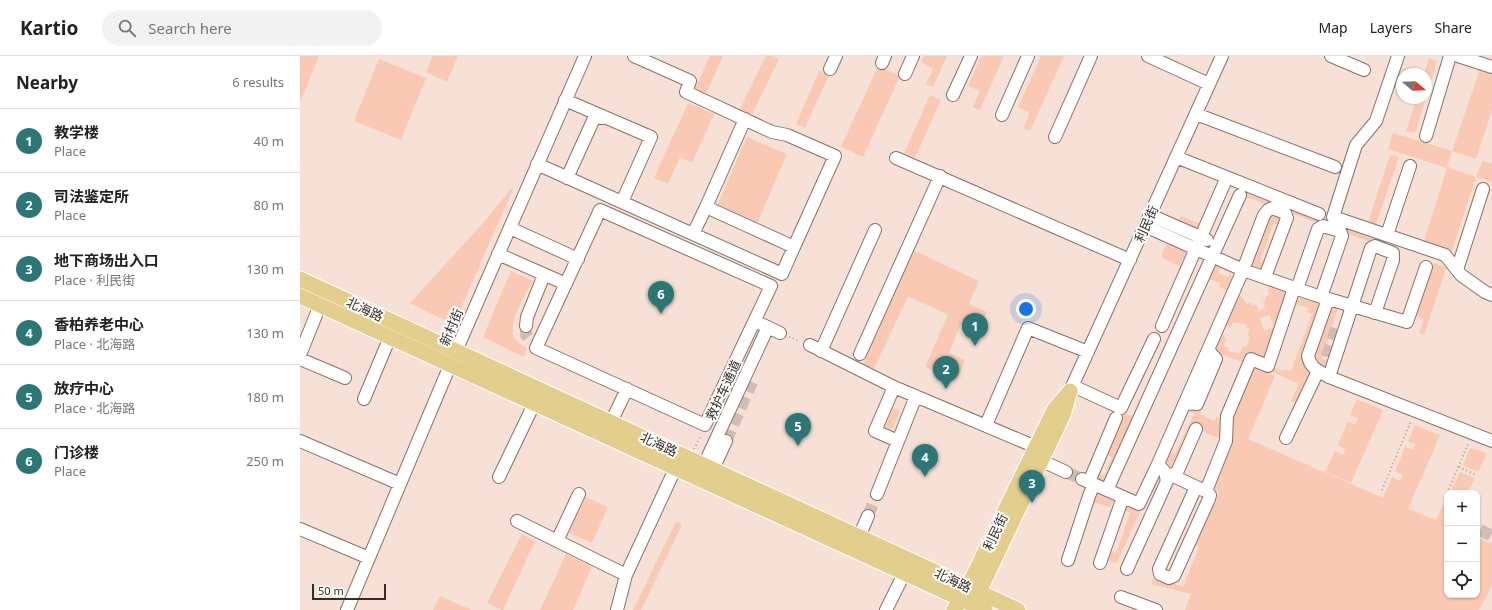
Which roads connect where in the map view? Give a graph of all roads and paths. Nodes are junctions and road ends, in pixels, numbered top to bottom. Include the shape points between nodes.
1 (585, 56) edge
2 (634, 56) edge
3 (836, 56) edge
4 (913, 56) edge
5 (971, 56) edge
6 (1028, 56) edge
7 (1091, 56) edge
8 (1148, 56) edge
9 (1222, 56) edge
10 (1331, 56) edge
11 (1398, 56) edge
12 (1450, 56) edge
13 (1458, 56) edge
14 (1488, 62) edge
15 (830, 69) dead end
16 (1364, 70) dead end
17 (905, 74) dead end
18 (1209, 84) junction
19 (953, 95) dead end
20 (565, 100) junction
21 (596, 114) junction
22 (1196, 114) junction
23 (1002, 115) dead end
24 (745, 120) junction
25 (606, 124) dead end
26 (1426, 136) dead end
27 (1055, 137) dead end
28 (1176, 157) junction
29 (896, 158) dead end
30 (537, 164) junction
31 (1410, 166) dead end
32 (1335, 167) dead end
33 (940, 176) junction
34 (567, 178) junction
35 (1224, 184) dead end
36 (1483, 189) dead end
37 (1240, 195) dead end
38 (622, 202) junction
39 (706, 207) junction
40 (1319, 214) dead end
41 (1147, 221) junction
42 (510, 228) junction
43 (875, 230) dead end
44 (693, 234) junction
45 (1386, 236) junction
46 (1199, 243) junction
47 (1218, 245) junction
48 (794, 247) junction
49 (498, 254) junction
50 (1213, 256) junction
51 (578, 259) junction
52 (1130, 260) junction
53 (1426, 268) dead end
54 (1243, 270) junction
55 (1457, 270) junction
56 (544, 275) junction
57 (1265, 277) junction
58 (300, 279) edge
59 (566, 284) junction
60 (1296, 288) junction
61 (1492, 294) edge
62 (300, 296) edge
63 (1325, 298) junction
64 (320, 305) junction
65 (1348, 305) junction
66 (1375, 313) junction
67 (755, 321) junction
68 (526, 326) tunnel mouth
69 (1162, 326) dead end
70 (1337, 326) tunnel mouth
71 (768, 327) junction
72 (780, 333) joint
73 (390, 337) junction
74 (1154, 339) dead end
75 (816, 348) junction
76 (456, 351) junction
77 (1088, 352) junction
78 (860, 354) dead end
79 (300, 355) edge
80 (300, 359) edge
81 (450, 365) junction
82 (1324, 374) junction
83 (345, 378) dead end
84 (894, 387) junction
85 (1071, 388) junction
86 (627, 389) junction
87 (916, 396) junction
88 (364, 399) dead end
89 (534, 404) junction
90 (1116, 418) dead end
91 (1412, 418) dead end
92 (611, 422) junction
93 (705, 425) junction
94 (986, 425) junction
95 (1196, 429) dead end
96 (1286, 438) dead end
97 (300, 441) edge
98 (898, 441) junction
99 (1469, 441) dead end
100 (1492, 441) edge
101 (726, 442) tunnel mouth
102 (1036, 446) junction
103 (690, 459) junction
104 (1042, 461) junction
105 (708, 467) junction
106 (1458, 467) junction
107 (675, 469) junction
108 (1166, 471) junction
109 (1066, 472) tunnel mouth
110 (1476, 475) dead end
111 (499, 477) dead end
112 (1088, 482) junction
113 (400, 484) junction
114 (1201, 489) junction
115 (1107, 490) junction
116 (1382, 490) dead end
117 (1448, 490) edge
118 (579, 494) dead end
119 (877, 494) tunnel mouth
120 (1124, 497) junction
121 (868, 516) tunnel mouth
122 (517, 521) dead end
123 (300, 529) edge
124 (859, 537) junction
125 (557, 541) junction
126 (369, 558) junction
127 (1068, 560) dead end
128 (1100, 563) dead end
129 (1127, 569) dead end
130 (904, 574) junction
131 (626, 575) junction
132 (1121, 597) dead end
133 (970, 602) edge
134 (347, 610) edge
135 (617, 610) edge
136 (886, 610) edge
137 (1018, 610) edge
138 (1156, 610) edge

1 - 20 street, 新村街
2 - 24 street via 690,81 686,92
3 - 15 street
4 - 17 street
5 - 19 street
6 - 23 street
7 - 27 street
8 - 18 street
9 - 18 street, 利民街
10 - 16 street
11 - 45 street via 1376,121 1356,145 1333,217
12 - 26 street
13 - 14 street
18 - 22 street, 利民街
20 - 21 street
20 - 30 street, 新村街
21 - 25 street
21 - 34 street
21 - 38 street via 651,137
22 - 28 street, 利民街
22 - 32 street
24 - 39 street
24 - 48 street via 835,156
28 - 40 street
28 - 41 street, 利民街
29 - 33 street
30 - 34 street
30 - 42 street, 新村街
31 - 45 street
33 - 52 street
33 - 78 street
34 - 38 street
35 - 46 street
36 - 55 street
37 - 47 street
38 - 44 street
39 - 44 street
39 - 48 street
41 - 46 street
41 - 52 street, 利民街
42 - 49 street, 新村街
42 - 51 street
43 - 75 street
44 - 48 street via 782,274
45 - 55 street via 1445,255
46 - 47 street
46 - 50 street
46 - 69 street
47 - 50 street
49 - 56 street
49 - 76 street, 新村街
50 - 54 street
50 - 115 street
51 - 59 street
51 - 67 street via 600,210 771,286
52 - 77 street, 利民街
53 - 66 street via 1406,322
54 - 57 street
54 - 57 street via 1264,215 1272,208 1285,213 1287,218
54 - 108 street via 1185,403
55 - 61 street via 1485,292
56 - 59 street
56 - 68 street via 527,317
57 - 60 street
58 - 76 main road, 北海路
59 - 86 street via 536,348
60 - 63 street
60 - 63 street via 1318,229 1323,226 1340,232 1342,236
60 - 114 street via 1268,366 1250,359 1227,416 1226,441
62 - 64 main road, 北海路
63 - 65 street
63 - 82 street via 1308,356 1314,369
64 - 73 main road, 北海路
64 - 79 street
65 - 66 street
65 - 66 street via 1371,248 1375,246 1392,252 1393,260
65 - 70 street
65 - 82 street
67 - 71 street
67 - 93 street
71 - 72 street
71 - 105 street, 救护车通道
72 - 75 path
73 - 81 main road, 北海路
73 - 88 street
74 - 85 street via 1121,408
75 - 84 street
76 - 81 street, 新村街
76 - 92 main road, 北海路
77 - 85 street, 利民街
77 - 94 street via 1028,328
80 - 83 street
81 - 89 main road, 北海路
81 - 113 street, 新村街
82 - 96 street
82 - 100 street
84 - 87 street
84 - 98 street via 875,431
85 - 102 main road, 利民街 via 1054,410
85 - 104 main road, 利民街 via 1063,415
86 - 92 street
86 - 93 street
87 - 94 street
87 - 98 street
89 - 107 main road, 北海路
89 - 111 street
90 - 112 street
91 - 116 path
92 - 103 main road, 北海路
93 - 103 path
94 - 102 street
95 - 108 street
97 - 113 street
98 - 119 street
99 - 106 path
101 - 105 street
102 - 133 main road, 利民街
103 - 105 main road, 北海路
104 - 109 street
104 - 133 main road, 利民街
105 - 124 main road, 北海路
106 - 110 path
106 - 117 path
107 - 130 main road, 北海路
107 - 131 street
108 - 114 street
108 - 120 street via 1139,504
108 - 129 street via 1167,481
112 - 115 street
112 - 127 street via 1089,496
113 - 126 street, 新村街
114 - 114 street via 1210,495 1208,500 1174,576 1164,577 1159,569
115 - 120 street
118 - 125 street
120 - 128 street
121 - 124 street
122 - 125 street
123 - 126 street
124 - 133 main road, 北海路
125 - 131 street
126 - 134 street, 新村街
130 - 133 main road, 北海路
130 - 136 street
131 - 135 street
132 - 138 street
133 - 137 main road, 北海路

